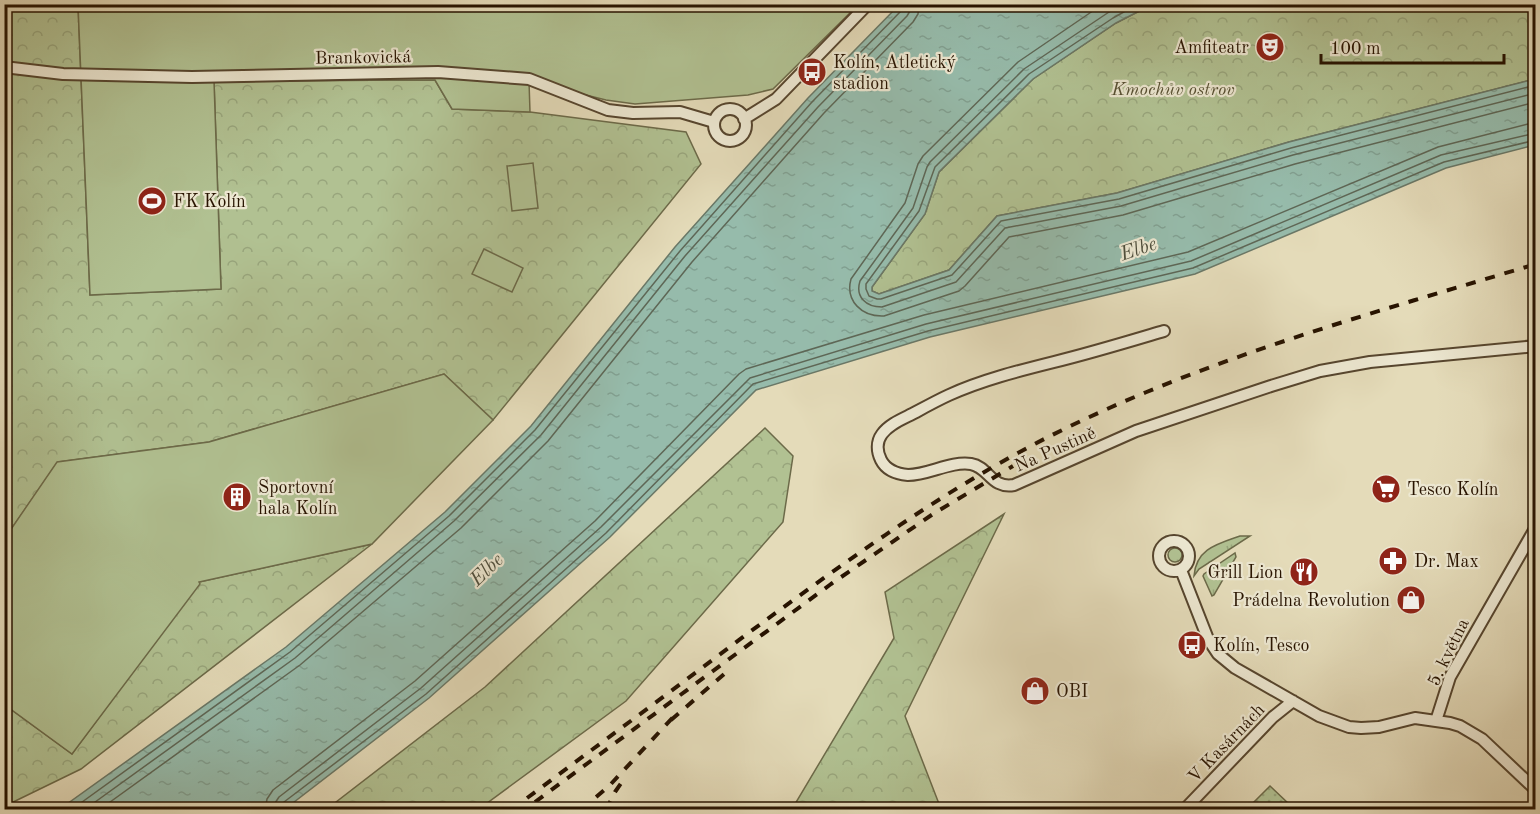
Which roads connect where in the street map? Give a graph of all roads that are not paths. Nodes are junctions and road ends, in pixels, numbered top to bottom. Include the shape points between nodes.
1 (868, 4) edge
2 (4, 67) edge
3 (744, 119) junction
4 (714, 122) junction
5 (1164, 332) dead end
6 (1536, 346) edge
7 (1536, 526) edge
8 (1181, 570) dead end
9 (1293, 701) junction
10 (1436, 721) junction
11 (1535, 790) edge
12 (1184, 810) edge

1 - 3 street via 776,99
2 - 4 street, Brankovická via 63,74 192,77 438,72 529,79 608,110 680,112
3 - 4 street via 730,109 720,113
3 - 4 street via 744,132 732,141 718,136
5 - 6 street, Na Pustině via 1011,373 948,395 887,429 878,441 880,459 889,469 904,475 971,464 1000,485 1009,486 1136,431 1320,371 1370,362
7 - 10 street, 5. května via 1450,677
8 - 9 street, V Kasárnách via 1208,639 1218,654
9 - 10 street, V Kasárnách via 1349,727 1379,726 1415,718
9 - 12 street, V Kasárnách
10 - 11 street via 1460,726 1482,739

